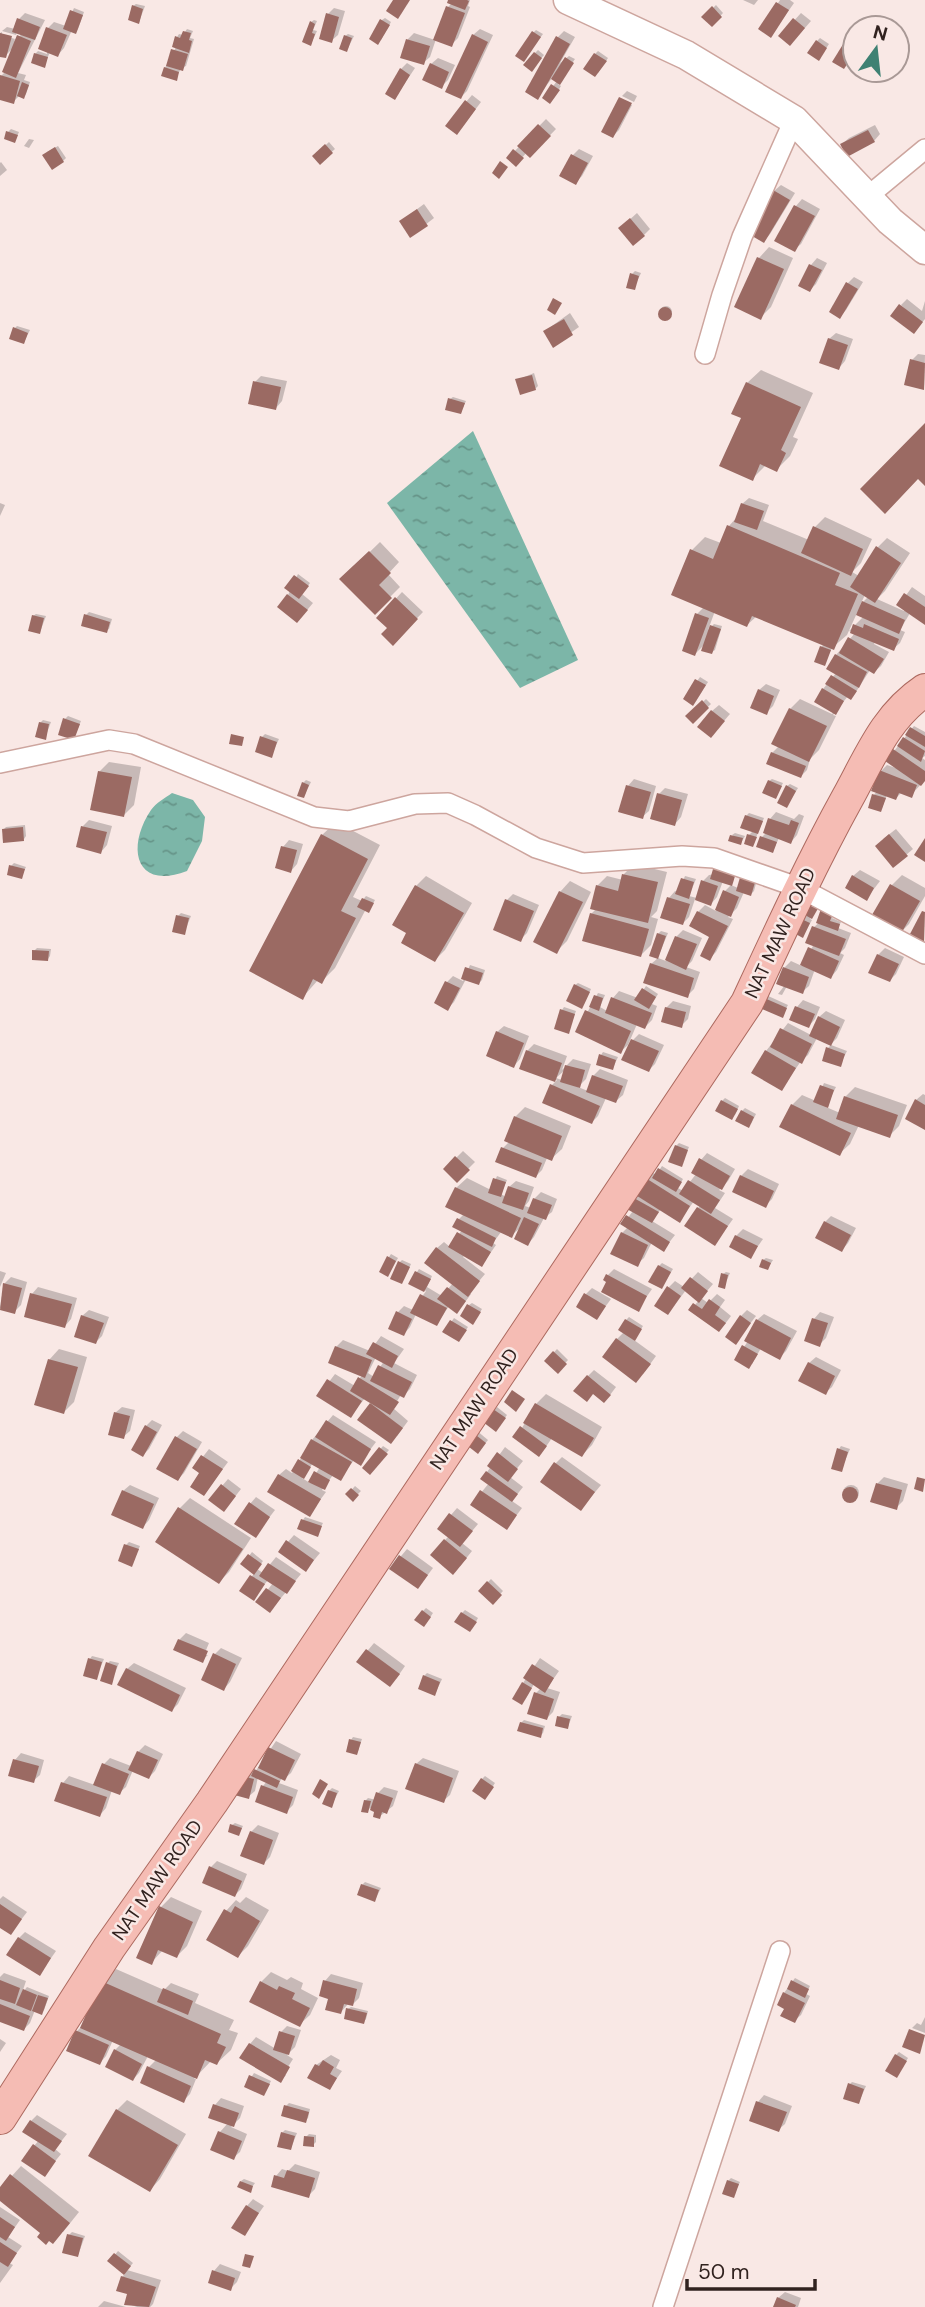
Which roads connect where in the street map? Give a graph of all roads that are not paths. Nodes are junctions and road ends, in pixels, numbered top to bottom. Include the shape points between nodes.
1 (568, 0) edge
2 (794, 120) junction
3 (925, 149) edge
4 (867, 197) junction
5 (925, 250) edge
6 (705, 354) dead end
7 (925, 690) edge
8 (0, 764) edge
9 (800, 888) junction
10 (925, 954) edge
11 (780, 1951) dead end
12 (0, 2118) edge
13 (663, 2307) edge

1 - 2 main road via 686,55
2 - 4 main road
2 - 6 street via 742,237
3 - 4 street
4 - 5 main road
7 - 9 main road, NAT MAW ROAD via 892,718
8 - 9 street via 108,740 134,744 314,817 349,821 415,804 448,803 536,848 583,863 714,858
9 - 10 street
9 - 12 main road, NAT MAW ROAD via 747,1003 212,1802 108,1948
11 - 13 street

